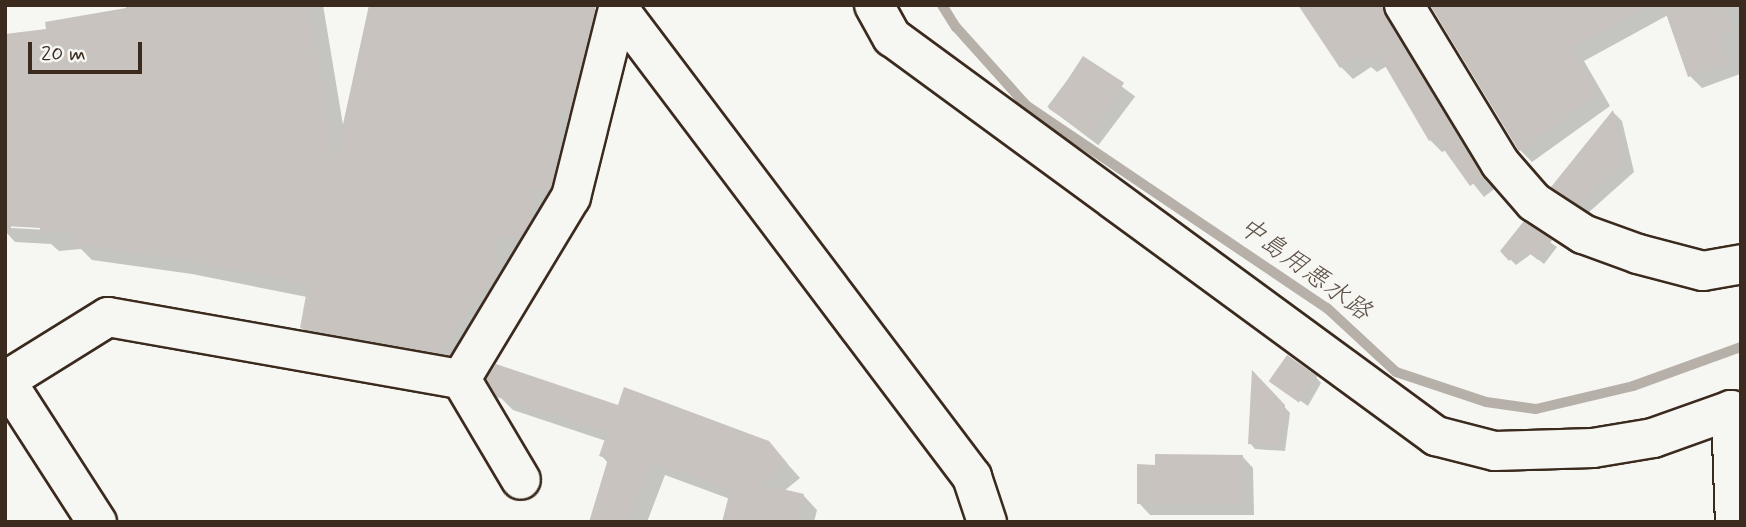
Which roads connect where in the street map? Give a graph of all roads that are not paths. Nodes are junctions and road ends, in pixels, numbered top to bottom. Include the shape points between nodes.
1 (874, 5) edge
2 (1404, 5) edge
3 (618, 7) edge
4 (1741, 264) edge
5 (461, 379) junction
6 (6, 381) edge
7 (1736, 407) edge
8 (521, 480) dead end
9 (97, 522) edge
10 (987, 522) edge
11 (1735, 522) edge

1 - 7 street via 892,37 1436,436 1495,452 1592,448 1653,438
2 - 4 street via 1500,163 1534,202 1583,234 1638,254 1703,271
3 - 5 street via 571,197
3 - 10 street via 972,477
5 - 6 street via 108,317
5 - 8 street
6 - 9 street
7 - 11 street

